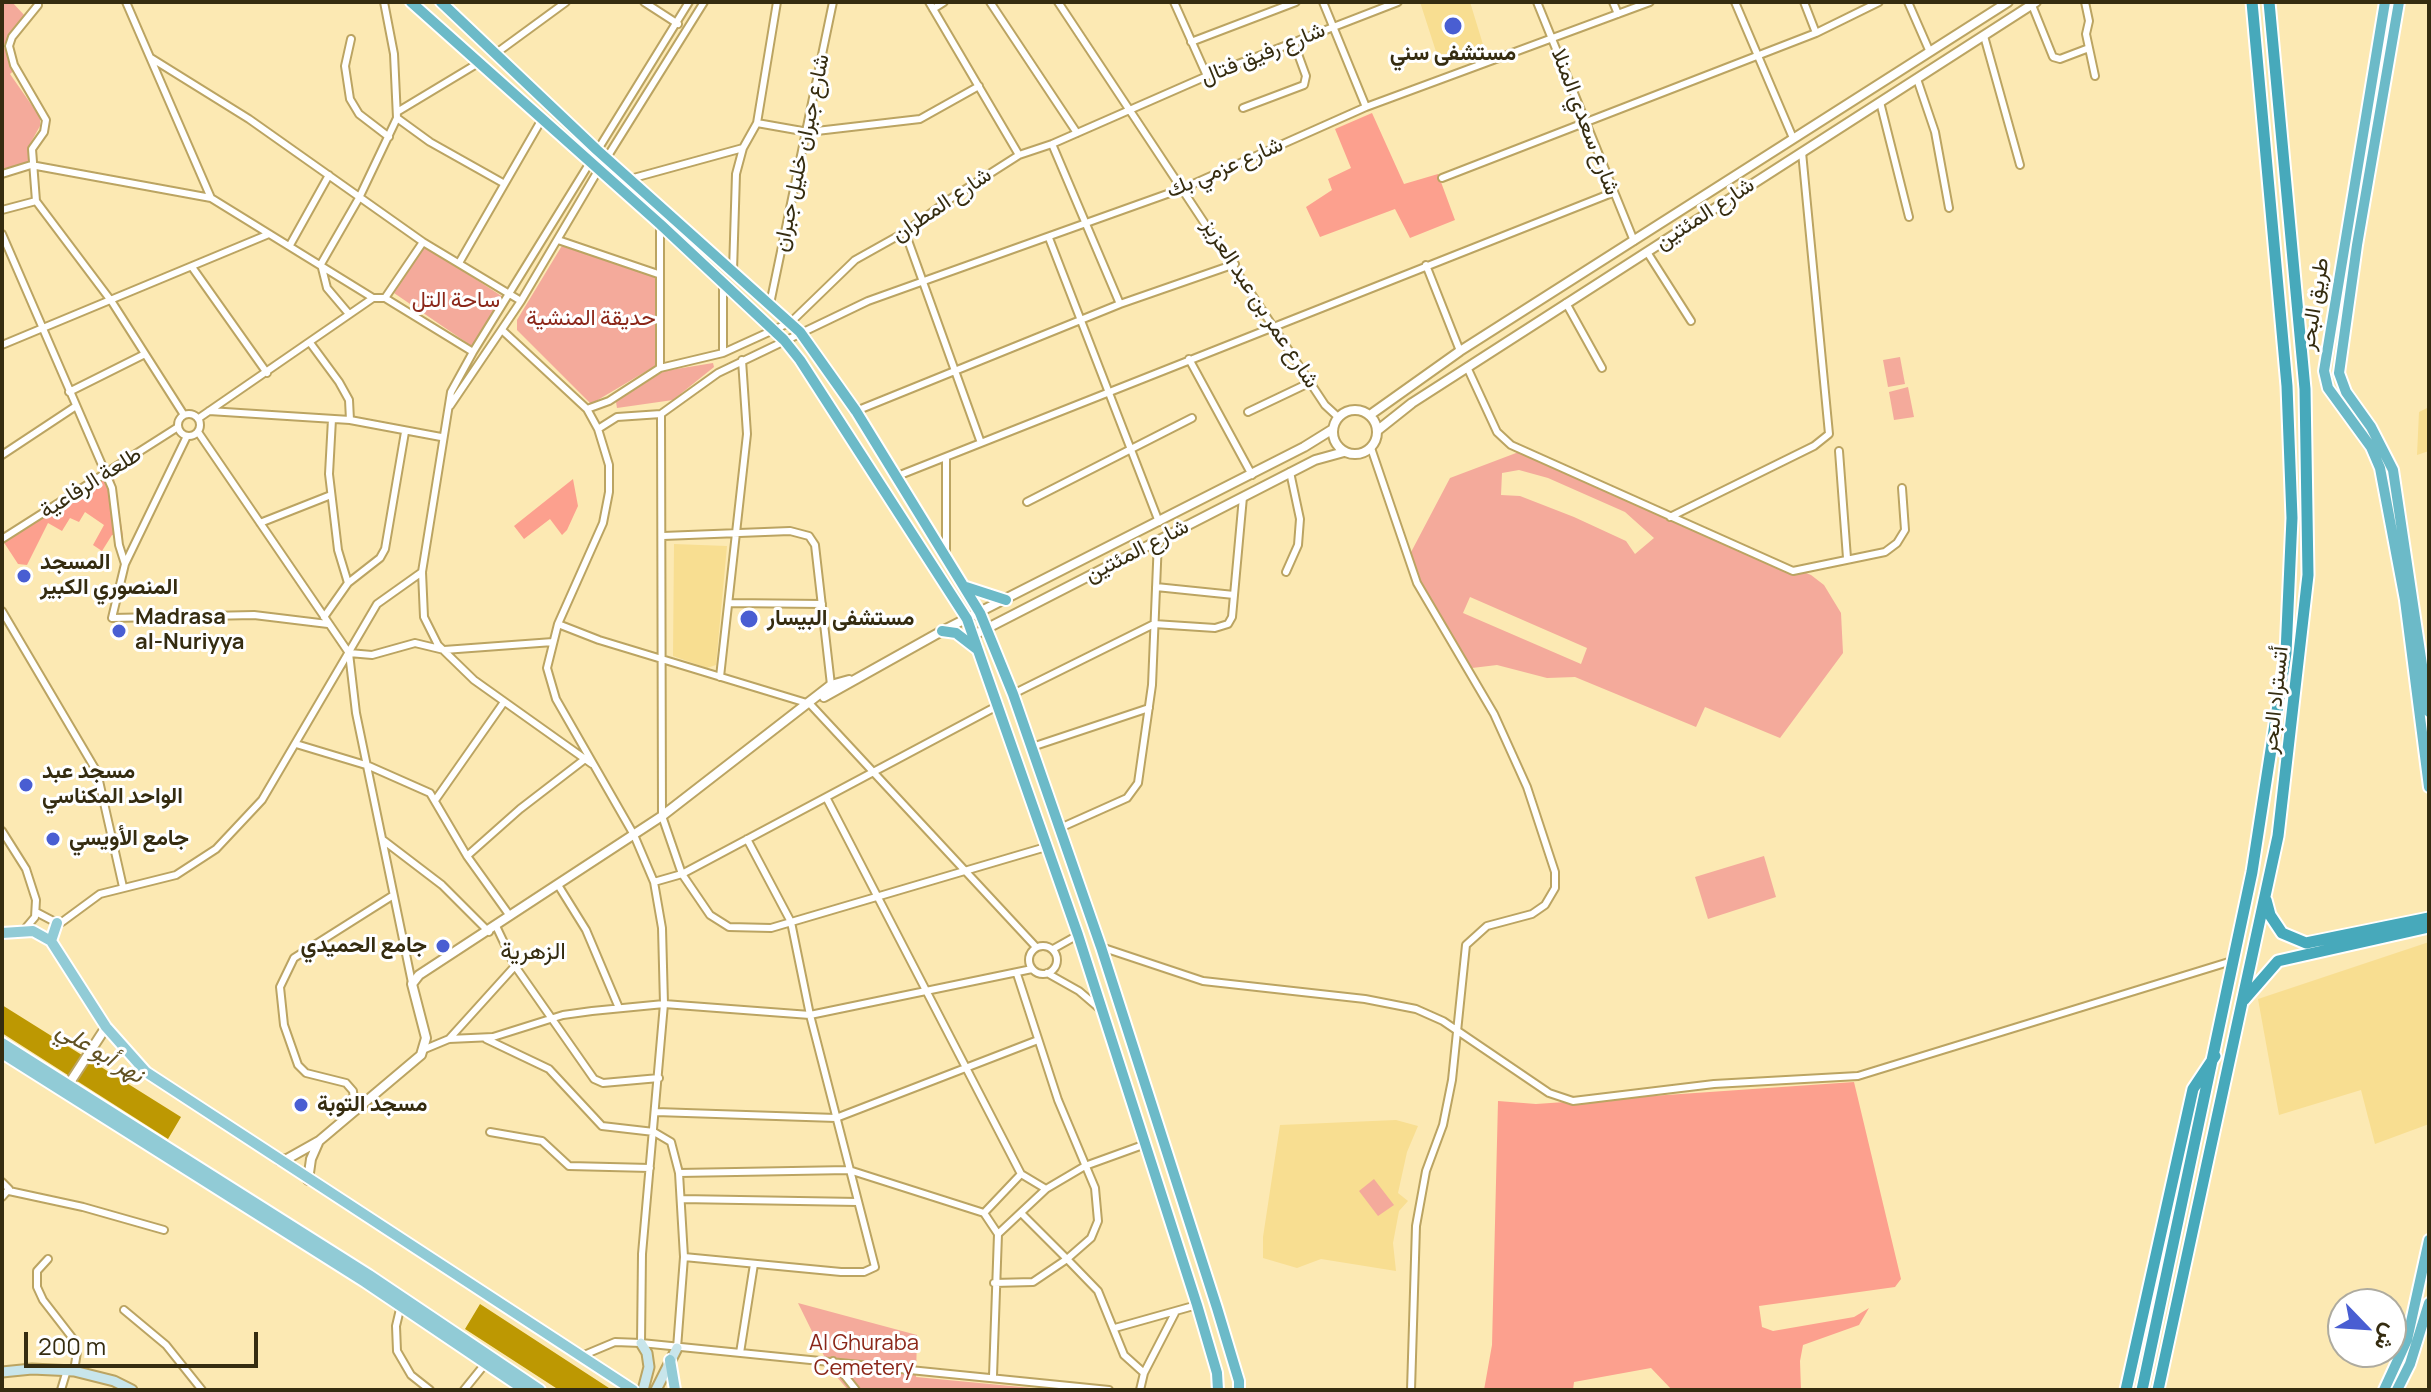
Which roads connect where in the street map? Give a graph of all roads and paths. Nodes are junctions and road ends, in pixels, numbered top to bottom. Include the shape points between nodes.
1 (47, 2) edge
2 (126, 2) edge
3 (384, 2) edge
4 (411, 2) edge
5 (441, 2) edge
6 (566, 2) edge
7 (644, 2) edge
8 (689, 2) edge
9 (704, 2) edge
10 (777, 2) edge
11 (833, 2) edge
12 (944, 2) edge
13 (990, 2) edge
14 (1058, 2) edge
15 (1174, 2) edge
16 (1296, 2) edge
17 (1323, 2) edge
18 (1398, 2) edge
19 (1537, 2) edge
20 (1613, 2) edge
21 (1650, 2) edge
22 (1735, 2) edge
23 (1804, 2) edge
24 (1879, 2) edge
25 (1908, 2) edge
26 (2008, 2) edge
27 (2085, 2) edge
28 (2252, 2) edge
29 (2269, 2) edge
30 (2385, 2) edge
31 (2399, 2) edge
32 (37, 3) edge
33 (2034, 3) edge
34 (931, 6) edge
35 (1618, 14) junction
36 (678, 24) junction
37 (1333, 26) junction
38 (1962, 30) junction
39 (1816, 33) junction
40 (1984, 36) junction
41 (1552, 38) junction
42 (351, 39) dead end
43 (1191, 42) junction
44 (1294, 43) junction
45 (1970, 45) junction
46 (2089, 48) junction
47 (1929, 50) junction
48 (495, 54) junction
49 (1757, 56) junction
50 (151, 58) junction
51 (480, 62) junction
52 (1207, 76) junction
53 (2095, 76) dead end
54 (1917, 79) junction
55 (979, 86) junction
56 (1880, 102) junction
57 (1366, 107) junction
58 (1243, 108) dead end
59 (1128, 109) junction
60 (397, 115) junction
61 (542, 119) junction
62 (1587, 122) junction
63 (757, 123) junction
64 (808, 132) junction
65 (1077, 133) junction
66 (389, 137) junction
67 (1793, 138) junction
68 (1052, 144) junction
69 (743, 148) junction
70 (2361, 148) junction
71 (597, 150) junction
72 (2374, 150) junction
73 (1802, 152) junction
74 (1019, 155) junction
75 (606, 158) junction
76 (590, 161) junction
77 (31, 165) junction
78 (2020, 165) dead end
79 (599, 169) junction
80 (2, 174) edge
81 (329, 175) junction
82 (1442, 178) dead end
83 (630, 179) junction
84 (503, 183) junction
85 (1184, 188) junction
86 (1612, 193) junction
87 (211, 198) junction
88 (359, 198) junction
89 (36, 201) junction
90 (1949, 208) dead end
91 (2, 210) edge
92 (1909, 217) dead end
93 (660, 224) junction
94 (1085, 225) junction
95 (905, 232) junction
96 (2, 234) edge
97 (269, 234) junction
98 (1049, 238) junction
99 (558, 240) junction
100 (1634, 241) junction
101 (423, 242) junction
102 (290, 245) junction
103 (1647, 252) junction
104 (459, 263) junction
105 (321, 264) junction
106 (1235, 264) junction
107 (1426, 265) junction
108 (192, 267) junction
109 (733, 271) junction
110 (658, 274) junction
111 (921, 282) junction
112 (723, 284) junction
113 (510, 294) junction
114 (373, 298) junction
115 (385, 298) junction
116 (521, 301) junction
117 (112, 302) junction
118 (1566, 303) junction
119 (1120, 304) junction
120 (770, 305) junction
121 (349, 314) junction
122 (1513, 318) junction
123 (1080, 321) junction
124 (1691, 321) dead end
125 (791, 322) junction
126 (44, 327) junction
127 (1276, 328) junction
128 (774, 329) junction
129 (502, 330) junction
130 (800, 332) junction
131 (1522, 332) junction
132 (784, 340) junction
133 (311, 344) junction
134 (2, 345) edge
135 (1460, 351) junction
136 (473, 352) junction
137 (723, 353) junction
138 (145, 354) junction
139 (711, 357) junction
140 (1189, 359) junction
141 (742, 360) junction
142 (1467, 367) junction
143 (660, 368) junction
144 (1602, 368) dead end
145 (267, 373) junction
146 (718, 373) junction
147 (955, 373) junction
148 (1311, 382) junction
149 (69, 392) junction
150 (1108, 392) junction
151 (609, 401) junction
152 (76, 406) junction
153 (450, 406) junction
154 (587, 409) junction
155 (209, 411) junction
156 (856, 411) junction
157 (1248, 412) dead end
158 (661, 414) junction
159 (184, 415) junction
160 (1370, 415) junction
161 (617, 417) junction
162 (1338, 417) junction
163 (199, 418) junction
164 (1192, 418) dead end
165 (332, 419) junction
166 (350, 420) junction
167 (178, 427) junction
168 (598, 429) junction
169 (1333, 429) junction
170 (1378, 430) junction
171 (198, 432) junction
172 (405, 432) junction
173 (187, 436) junction
174 (441, 437) junction
175 (981, 443) junction
176 (1371, 448) junction
177 (1131, 450) junction
178 (1839, 451) dead end
179 (1344, 452) junction
180 (2, 455) edge
181 (946, 457) junction
182 (1290, 472) junction
183 (105, 474) junction
184 (1252, 475) junction
185 (895, 477) junction
186 (1902, 488) dead end
187 (331, 495) junction
188 (1243, 497) junction
189 (1027, 502) dead end
190 (1670, 517) junction
191 (260, 523) junction
192 (1160, 523) junction
193 (738, 532) junction
194 (663, 536) junction
195 (2, 539) edge
196 (1158, 540) junction
197 (946, 555) junction
198 (1847, 558) junction
199 (125, 564) junction
200 (422, 572) junction
201 (1286, 572) dead end
202 (348, 583) junction
203 (964, 586) junction
204 (1156, 587) junction
205 (1234, 595) junction
206 (1006, 600) junction
207 (730, 603) junction
208 (822, 604) junction
209 (2, 611) edge
210 (980, 613) junction
211 (324, 617) junction
212 (967, 619) junction
213 (328, 624) junction
214 (558, 624) junction
215 (1154, 624) junction
216 (988, 628) junction
217 (942, 631) junction
218 (974, 635) junction
219 (553, 642) junction
220 (444, 650) junction
221 (349, 653) junction
222 (981, 653) junction
223 (661, 660) junction
224 (720, 677) junction
225 (849, 680) junction
226 (831, 685) junction
227 (1013, 694) junction
228 (504, 702) junction
229 (810, 704) junction
230 (1000, 705) junction
231 (1149, 708) junction
232 (2429, 712) edge
233 (296, 744) junction
234 (1032, 747) junction
235 (585, 759) junction
236 (592, 764) junction
237 (369, 766) junction
238 (874, 775) junction
239 (2429, 787) edge
240 (436, 799) junction
241 (827, 799) junction
242 (662, 816) junction
243 (1060, 828) junction
244 (2, 831) edge
245 (634, 835) junction
246 (747, 839) junction
247 (382, 840) junction
248 (1046, 847) junction
249 (467, 856) junction
250 (964, 870) junction
251 (682, 874) junction
252 (654, 882) junction
253 (558, 885) junction
254 (123, 887) junction
255 (876, 895) junction
256 (2265, 895) junction
257 (392, 896) junction
258 (36, 912) junction
259 (510, 916) junction
260 (2429, 918) edge
261 (791, 922) junction
262 (57, 923) junction
263 (2429, 927) edge
264 (492, 929) junction
265 (24, 930) junction
266 (2, 933) edge
267 (1078, 935) junction
268 (51, 941) junction
269 (1036, 947) junction
270 (1101, 947) junction
271 (1053, 949) junction
272 (2234, 960) junction
273 (515, 966) junction
274 (1032, 969) junction
275 (1047, 973) junction
276 (1017, 974) junction
277 (412, 984) junction
278 (929, 992) junction
279 (664, 1004) junction
280 (2242, 1004) junction
281 (619, 1008) junction
282 (1103, 1012) junction
283 (810, 1015) junction
284 (552, 1019) junction
285 (106, 1027) junction
286 (1458, 1032) junction
287 (485, 1038) junction
288 (449, 1039) junction
289 (1038, 1040) junction
290 (2, 1043) edge
291 (425, 1049) junction
292 (2, 1053) edge
293 (2215, 1055) junction
294 (967, 1070) junction
295 (659, 1078) junction
296 (69, 1086) junction
297 (356, 1111) junction
298 (656, 1112) junction
299 (836, 1118) junction
300 (490, 1132) dead end
301 (654, 1132) junction
302 (319, 1141) junction
303 (1143, 1145) junction
304 (278, 1160) junction
305 (1085, 1166) junction
306 (650, 1168) junction
307 (849, 1170) junction
308 (679, 1173) junction
309 (1021, 1174) junction
310 (308, 1180) junction
311 (2, 1182) edge
312 (1046, 1189) junction
313 (9, 1191) junction
314 (2, 1197) edge
315 (681, 1199) junction
316 (858, 1202) junction
317 (984, 1213) junction
318 (1021, 1213) junction
319 (164, 1230) dead end
320 (998, 1234) junction
321 (2429, 1240) edge
322 (684, 1257) junction
323 (48, 1259) dead end
324 (1067, 1259) junction
325 (754, 1264) junction
326 (994, 1283) junction
327 (2429, 1303) edge
328 (401, 1305) junction
329 (1217, 1308) junction
330 (1198, 1309) junction
331 (124, 1310) dead end
332 (1175, 1312) junction
333 (1115, 1328) junction
334 (641, 1343) junction
335 (677, 1348) junction
336 (740, 1353) junction
337 (584, 1355) junction
338 (670, 1360) junction
339 (833, 1361) junction
340 (485, 1364) junction
341 (70, 1371) junction
342 (2, 1372) edge
343 (1144, 1373) junction
344 (993, 1376) junction
345 (61, 1390) edge
346 (132, 1390) edge
347 (202, 1390) edge
348 (430, 1390) edge
349 (464, 1390) edge
350 (525, 1390) edge
351 (540, 1390) edge
352 (633, 1390) edge
353 (643, 1390) edge
354 (656, 1390) edge
355 (675, 1390) edge
356 (856, 1390) edge
357 (1109, 1390) edge
358 (1140, 1390) edge
359 (1218, 1390) edge
360 (1239, 1390) edge
361 (1411, 1390) edge
362 (2126, 1390) edge
363 (2142, 1390) edge
364 (2158, 1390) edge
365 (2384, 1390) edge
366 (2397, 1390) edge

1 - 32 street
2 - 50 street
3 - 60 street
4 - 51 highway
5 - 48 highway
6 - 48 street
7 - 36 street
8 - 36 street
9 - 75 street
10 - 63 street
11 - 64 street, شارع جبران خليل جبران
12 - 34 street
13 - 65 street
14 - 59 street, شارع عمر بن عبد العزيز
15 - 43 street
16 - 43 street
17 - 37 street
18 - 37 street, شارع رفيق فتال
19 - 41 street, شارع سعدي المنلا
20 - 35 street
21 - 35 street, شارع عزمي بك
22 - 49 street
23 - 39 street
24 - 39 street
25 - 47 street
26 - 38 street, شارع المئتين
27 - 46 street
28 - 272 highway, أتستراد البحر via 2287,386 2291,572 2271,761
29 - 256 highway, أتستراد البحر via 2301,331 2310,520 2289,770
30 - 70 highway, طريق البحر
31 - 72 highway, طريق البحر
32 - 77 street via 9,46 14,65 46,120 32,147
33 - 40 street, شارع المئتين
33 - 46 street via 2053,57
34 - 55 street
35 - 41 street, شارع عزمي بك
36 - 71 street
37 - 44 street, شارع رفيق فتال
37 - 57 street
38 - 45 street
38 - 47 street, شارع المئتين
39 - 49 street
40 - 45 street, شارع المئتين
40 - 78 street
41 - 57 street, شارع عزمي بك
41 - 62 street, شارع سعدي المنلا
42 - 66 street via 345,66 350,99 359,114
43 - 52 street
44 - 52 street, شارع رفيق فتال
44 - 58 street via 1306,76 1304,85
45 - 54 street, شارع المئتين
46 - 53 street
47 - 67 street, شارع المئتين
48 - 71 highway
49 - 62 street
49 - 67 street
50 - 81 street
50 - 87 street
51 - 60 street
51 - 61 highway
52 - 59 street, شارع رفيق فتال
54 - 56 street, شارع المئتين
54 - 90 street via 1935,132
55 - 64 street via 920,119
55 - 74 street
56 - 73 street, شارع المئتين
56 - 92 street
57 - 85 street, شارع عزمي بك
59 - 65 street, شارع المطران
59 - 85 street, شارع عمر بن عبد العزيز
60 - 66 street
60 - 84 street via 430,142
61 - 76 highway
61 - 84 street
62 - 82 street
62 - 86 street, شارع سعدي المنلا
63 - 64 street
63 - 69 street
64 - 120 street, شارع جبران خليل جبران
65 - 68 street, شارع المطران
66 - 88 street
67 - 100 street, شارع المئتين
68 - 74 street, شارع المطران
68 - 94 street
69 - 83 street
69 - 109 street via 735,183
70 - 72 highway
70 - 239 highway, طريق البحر via 2324,371 2328,388 2380,468 2405,600
71 - 75 highway
71 - 76 street
72 - 232 highway, طريق البحر via 2339,373 2393,470
73 - 103 street, شارع المئتين
73 - 190 street via 1829,434
74 - 95 street, شارع المطران
75 - 79 street
75 - 83 highway
76 - 79 highway
76 - 113 street
77 - 80 street
77 - 87 street
77 - 89 street
79 - 93 highway
79 - 99 street
81 - 88 street
81 - 102 street
83 - 109 highway
84 - 104 street
85 - 94 street, شارع عزمي بك
85 - 106 street, شارع عمر بن عبد العزيز
86 - 100 street, شارع سعدي المنلا
86 - 107 street
87 - 97 street
88 - 101 street
88 - 105 street
89 - 91 street
89 - 117 street
93 - 110 street
93 - 112 highway
94 - 98 street, شارع عزمي بك
94 - 119 street
95 - 111 street
95 - 125 street, شارع المطران via 855,260
96 - 126 street
97 - 102 street
97 - 108 street
98 - 111 street, شارع عزمي بك
98 - 123 street
99 - 110 street
99 - 116 street
100 - 122 street, شارع المئتين
101 - 104 street
101 - 115 street
102 - 105 street
103 - 118 street, شارع المئتين
103 - 124 street
104 - 113 street
105 - 114 street
105 - 121 street via 327,288
106 - 119 street
106 - 127 street, شارع عمر بن عبد العزيز
107 - 127 street
107 - 135 street
108 - 117 street
108 - 145 street
109 - 120 highway
110 - 143 street
111 - 130 street, شارع عزمي بك
111 - 147 street
112 - 128 highway
112 - 137 street
113 - 116 street
113 - 136 street
114 - 115 street
114 - 121 street
115 - 136 street
116 - 129 street
117 - 126 street
117 - 138 street
118 - 131 street, شارع المئتين
118 - 144 street
119 - 123 street
120 - 125 highway
121 - 133 street
122 - 131 street
122 - 135 street, شارع المئتين
123 - 147 street
123 - 150 street
125 - 128 street, شارع المطران
125 - 130 highway
126 - 134 street
126 - 149 street
127 - 140 street
127 - 148 street, شارع عمر بن عبد العزيز
128 - 132 highway
128 - 137 street, شارع المطران
129 - 153 street
129 - 154 street
130 - 132 street, شارع عزمي بك
130 - 156 highway
131 - 142 street, شارع المئتين
132 - 141 street, شارع عزمي بك
132 - 212 highway
133 - 145 street
133 - 166 street via 349,400
135 - 160 street, شارع المئتين
136 - 153 street via 451,392
137 - 139 street, شارع المطران
138 - 149 street
138 - 159 street
139 - 143 street, شارع المطران
139 - 146 street
140 - 150 street
140 - 184 street
141 - 146 street, شارع عزمي بك
141 - 193 street via 747,434
142 - 170 street, شارع المئتين
142 - 190 street via 1503,439
143 - 151 street
145 - 155 street
146 - 158 street, شارع عزمي بك
147 - 156 street
147 - 175 street
148 - 157 street
148 - 162 street, شارع عمر بن عبد العزيز
149 - 152 street
150 - 175 street
150 - 177 street
151 - 154 street
151 - 161 street
152 - 180 street
152 - 183 street
153 - 174 street
154 - 168 street
155 - 163 street
155 - 165 street
156 - 185 highway
158 - 161 street
158 - 194 street
159 - 163 street
159 - 167 street
160 - 162 street via 1357,409
160 - 170 street
161 - 168 street
162 - 169 street
163 - 171 street
164 - 177 street
165 - 166 street
165 - 187 street
166 - 172 street
167 - 173 street
167 - 183 street, طلعة الرفاعية
168 - 214 street via 609,465 609,492 597,538
169 - 179 street via 1336,445
169 - 184 street, شارع المئتين
170 - 176 street
171 - 173 street
171 - 191 street
172 - 174 street
172 - 202 street via 384,553
173 - 199 street
174 - 200 street
175 - 181 street
176 - 179 street via 1358,455
176 - 286 street via 1417,583 1494,714 1527,787 1555,872 1555,888 1545,905 1532,914 1487,926 1470,938 1463,955
177 - 189 street
177 - 192 street
178 - 198 street
179 - 182 street, شارع المئتين
181 - 185 street
181 - 197 street
182 - 188 street, شارع المئتين
182 - 201 street via 1300,519 1298,545
183 - 195 street, طلعة الرفاعية
183 - 199 street
184 - 192 street, شارع المئتين
185 - 197 highway
186 - 198 street via 1905,530 1897,543 1885,552
187 - 191 street
187 - 202 street
188 - 196 street, شارع المئتين
188 - 205 street
190 - 198 street via 1793,571
191 - 211 street
192 - 206 street, شارع المئتين
193 - 194 street
193 - 207 street
193 - 208 street via 809,536 815,545
194 - 223 street
196 - 204 street
196 - 216 street, شارع المئتين
197 - 203 highway
199 - 213 street via 112,618 254,615
200 - 220 street via 426,625
200 - 221 street via 383,597
202 - 211 street
203 - 206 highway
203 - 210 highway
204 - 205 street
204 - 215 street
205 - 215 street via 1232,617 1223,626
206 - 210 street, شارع المئتين
207 - 208 street
207 - 224 street
208 - 226 street
209 - 254 street via 97,772
210 - 212 street, شارع المئتين
210 - 216 highway
211 - 213 street
212 - 217 street, شارع المئتين
212 - 218 highway
213 - 221 street
214 - 219 street
214 - 223 street
215 - 227 street
215 - 231 street
216 - 218 street, شارع المئتين
216 - 227 highway
217 - 222 highway via 956,633
217 - 225 street, شارع المئتين
218 - 222 highway
219 - 220 street
219 - 236 street via 547,668 551,689
220 - 221 street via 415,643 372,655
220 - 228 street
221 - 233 street
221 - 237 street
222 - 230 highway
223 - 224 street
223 - 242 street
224 - 229 street
225 - 226 street
225 - 229 street
226 - 229 street
227 - 234 highway
228 - 235 street
228 - 240 street
229 - 238 street
229 - 242 street
230 - 238 street
230 - 248 highway
231 - 234 street
231 - 243 street via 1134,793
233 - 237 street
233 - 254 street via 262,800 216,849 176,875
234 - 243 highway
235 - 236 street
235 - 249 street
236 - 245 street
237 - 240 street via 415,784
237 - 247 street
238 - 241 street
238 - 250 street
240 - 249 street
241 - 246 street
241 - 255 street
242 - 245 street
242 - 251 street
243 - 270 highway
244 - 258 street via 26,869
245 - 252 street
245 - 253 street
246 - 251 street
246 - 261 street
247 - 257 street
247 - 264 street
248 - 250 street
248 - 267 highway
249 - 259 street
250 - 255 street
250 - 269 street
251 - 252 street
251 - 261 street via 696,898 722,924 758,930
252 - 279 street via 662,928
253 - 259 street
253 - 281 street via 586,930
254 - 262 street via 100,894
255 - 261 street
255 - 278 street
256 - 260 highway via 2282,933 2306,943
256 - 280 highway, أتستراد البحر
257 - 277 street
257 - 297 street via 294,958 280,987 281,1013 298,1065 306,1073 346,1083
258 - 262 street
258 - 265 street
259 - 264 street
261 - 283 street
262 - 268 main road
263 - 280 highway via 2278,961
264 - 273 street
264 - 277 street
265 - 266 main road
265 - 268 main road
267 - 271 street
267 - 282 highway
268 - 285 main road
269 - 271 street
269 - 274 street via 1029,957
270 - 286 street via 1203,981 1404,1005
270 - 329 highway
271 - 275 street via 1058,960
272 - 286 street via 1858,1076 1714,1084 1573,1101 1549,1093
272 - 293 highway, أتستراد البحر
273 - 284 street
273 - 288 street
274 - 275 street
274 - 276 street
275 - 282 street
276 - 278 street
276 - 289 street
277 - 291 street
278 - 283 street
278 - 294 street
279 - 281 street
279 - 283 street
279 - 295 street
280 - 364 highway, أتستراد البحر
281 - 284 street
282 - 303 highway
283 - 299 street
284 - 287 street
284 - 295 street via 598,1082
285 - 296 street
285 - 304 main road via 146,1072
286 - 361 street via 1450,1093 1416,1226
287 - 288 street
287 - 301 street via 549,1069 602,1126
288 - 291 street
289 - 294 street
289 - 305 street
290 - 296 main road
291 - 297 street
292 - 296 main road
293 - 362 highway via 2193,1089
293 - 363 highway, أتستراد البحر
294 - 299 street
294 - 309 street
295 - 298 street
296 - 328 main road
296 - 351 main road
297 - 302 street
298 - 299 street
298 - 301 street
299 - 307 street
300 - 306 street via 542,1141 569,1166
301 - 306 street
301 - 308 street via 671,1142
302 - 304 street
302 - 310 street
303 - 305 street
303 - 330 highway
304 - 310 main road
305 - 312 street
305 - 324 street via 1095,1188 1098,1221 1091,1238
306 - 334 street
307 - 308 street
307 - 316 street
307 - 317 street
308 - 315 street
309 - 312 street
309 - 317 street
310 - 337 main road
311 - 313 street
312 - 318 street
313 - 314 street
313 - 319 street
315 - 316 street
315 - 322 street
316 - 325 street via 875,1265 872,1271
317 - 320 street
318 - 320 street
318 - 324 street
320 - 326 street
321 - 365 highway via 2407,1340
322 - 325 street
322 - 335 street
323 - 341 street via 37,1271 37,1287 74,1340 77,1352
324 - 326 street via 1033,1282
324 - 333 street via 1098,1291
325 - 336 street
326 - 344 street
327 - 366 highway
328 - 340 main road
328 - 348 street via 397,1351 411,1375
329 - 330 highway
329 - 360 highway
330 - 332 street
330 - 359 highway
331 - 347 street via 166,1345
332 - 333 street
332 - 343 street
333 - 343 street via 1124,1355
334 - 335 street
334 - 337 street via 615,1342
334 - 353 main road via 649,1367
335 - 336 street
335 - 338 main road
336 - 339 street
337 - 352 main road
338 - 354 main road
338 - 355 main road
339 - 344 street
339 - 356 street
340 - 349 street
340 - 350 main road
341 - 342 main road
341 - 345 street
341 - 346 main road
343 - 358 street
344 - 357 street

